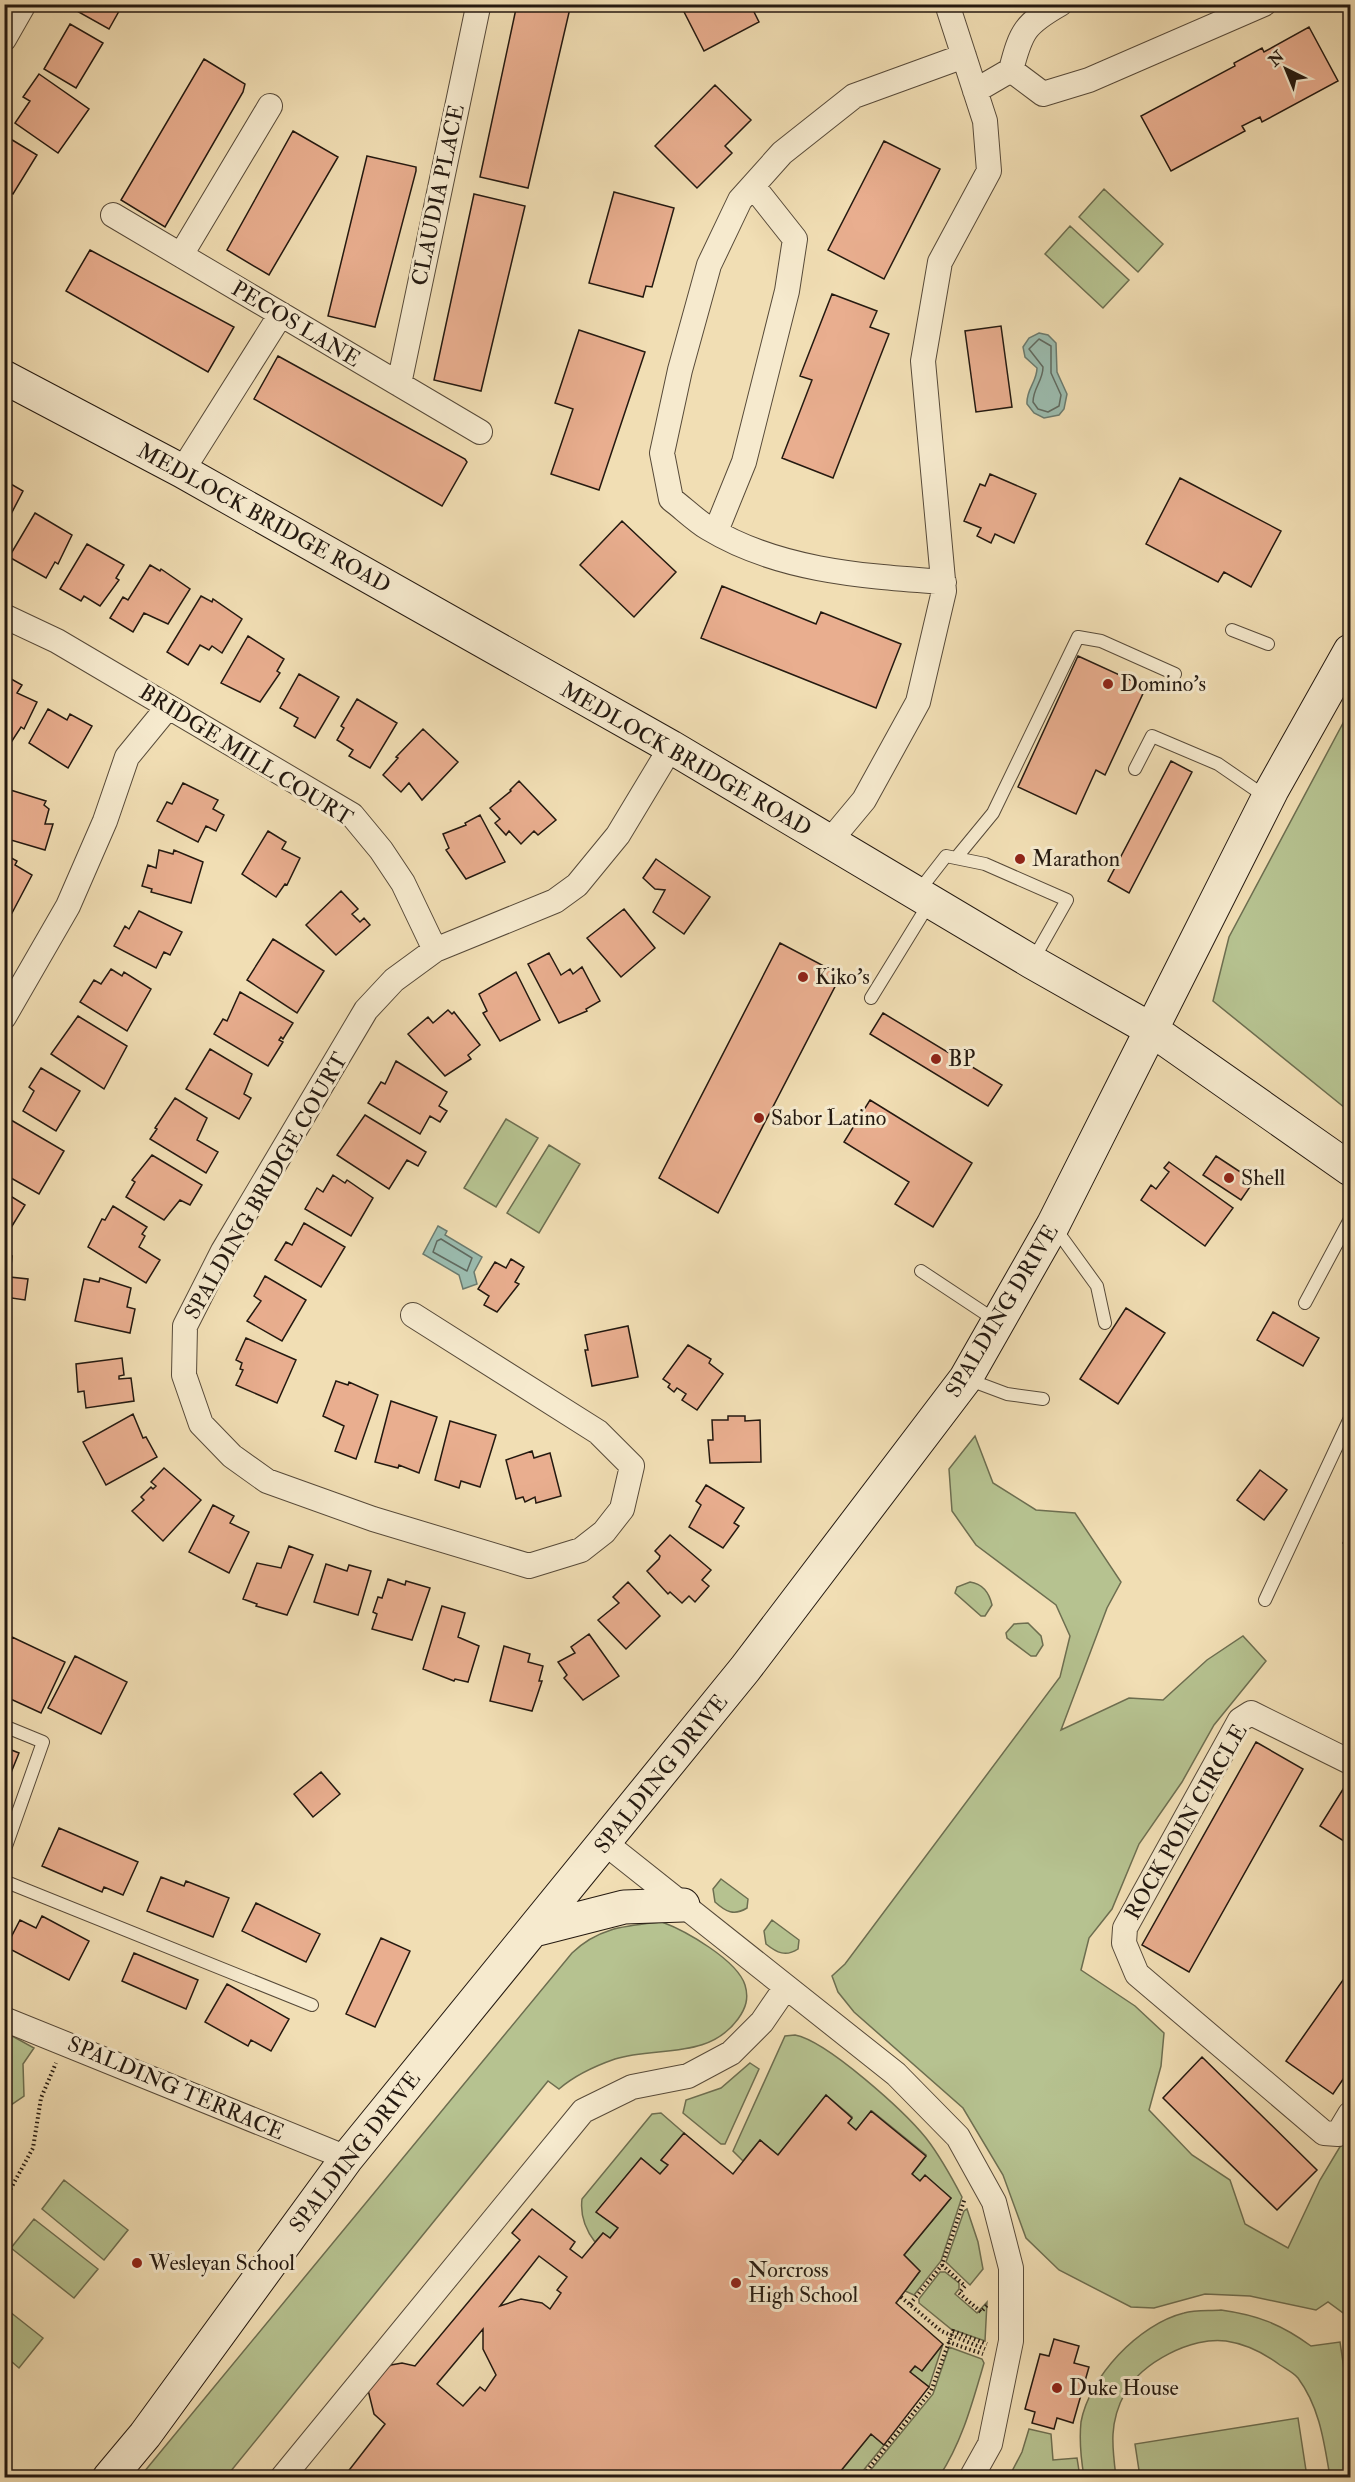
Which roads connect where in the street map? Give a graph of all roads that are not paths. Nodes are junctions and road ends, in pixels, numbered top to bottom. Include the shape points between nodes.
1 (24, 4) edge
2 (947, 4) edge
3 (1060, 4) edge
4 (1264, 4) edge
5 (478, 7) dead end
6 (4, 39) edge
7 (964, 56) junction
8 (1011, 70) junction
9 (975, 91) junction
10 (270, 106) dead end
11 (753, 186) junction
12 (113, 215) dead end
13 (182, 255) junction
14 (281, 314) junction
15 (4, 377) edge
16 (399, 384) junction
17 (480, 432) dead end
18 (182, 471) junction
19 (716, 531) junction
20 (944, 582) junction
21 (4, 616) edge
22 (1232, 630) dead end
23 (1268, 644) dead end
24 (1350, 651) edge
25 (1175, 674) dead end
26 (168, 707) junction
27 (670, 747) junction
28 (1135, 769) dead end
29 (1268, 798) junction
30 (829, 842) junction
31 (956, 858) junction
32 (924, 897) junction
33 (435, 950) junction
34 (1032, 962) junction
35 (871, 998) dead end
36 (4, 1017) edge
37 (1152, 1030) junction
38 (1350, 1169) edge
39 (1350, 1219) edge
40 (1053, 1225) junction
41 (921, 1271) dead end
42 (1305, 1303) dead end
43 (413, 1315) dead end
44 (999, 1322) junction
45 (1106, 1323) dead end
46 (966, 1378) junction
47 (1043, 1399) dead end
48 (1350, 1418) edge
49 (1265, 1600) dead end
50 (4, 1726) edge
51 (1350, 1762) edge
52 (605, 1843) junction
53 (4, 1852) edge
54 (4, 1881) edge
55 (683, 1905) junction
56 (534, 1929) junction
57 (786, 1987) junction
58 (312, 2005) dead end
59 (4, 2019) edge
60 (1350, 2114) edge
61 (347, 2158) junction
62 (109, 2478) edge
63 (282, 2478) edge
64 (970, 2478) edge

1 - 6 street
2 - 7 street
3 - 8 street via 1033,19 1018,41
4 - 8 street via 1089,80 1043,94
5 - 16 street, CLAUDIA PLACE
7 - 9 street
7 - 11 street via 854,96 782,153
8 - 9 street
9 - 20 street via 985,121 989,171 940,262 923,361
10 - 13 street
11 - 19 street via 795,239 787,291 744,462
11 - 19 street via 740,200 709,265 662,453 671,499
12 - 13 street, PECOS LANE
13 - 14 street, PECOS LANE
14 - 16 street, PECOS LANE
14 - 18 street
15 - 18 main road, MEDLOCK BRIDGE ROAD
16 - 17 street, PECOS LANE
18 - 27 main road, MEDLOCK BRIDGE ROAD
19 - 20 street via 779,560 856,576
20 - 30 street via 918,702 864,800
21 - 26 street, BRIDGE MILL COURT via 57,641
22 - 23 lane
24 - 29 main road, SPALDING DRIVE
25 - 31 lane via 1101,641 1078,637 993,813
26 - 33 street, BRIDGE MILL COURT via 352,815 403,883
26 - 36 street via 127,757 105,821 68,906
27 - 30 main road, MEDLOCK BRIDGE ROAD
27 - 33 street, SPALDING BRIDGE COURT via 618,834 577,885 555,901
28 - 29 lane via 1152,736 1218,764
29 - 37 main road, SPALDING DRIVE
30 - 32 main road, MEDLOCK BRIDGE ROAD
31 - 32 lane via 946,856
31 - 34 lane via 985,864 1067,900
32 - 34 main road, MEDLOCK BRIDGE ROAD
32 - 35 lane
33 - 43 street, SPALDING BRIDGE COURT via 394,980 366,1010 235,1231 185,1326 184,1375 201,1424 231,1456 267,1481 373,1519 529,1566 581,1550 604,1532 622,1509 632,1466 598,1432
34 - 37 main road, MEDLOCK BRIDGE ROAD
37 - 38 main road, MEDLOCK BRIDGE ROAD
37 - 40 main road, SPALDING DRIVE
39 - 42 lane
40 - 44 main road, SPALDING DRIVE
40 - 45 lane via 1097,1286
41 - 44 lane
44 - 46 main road, SPALDING DRIVE
46 - 47 lane via 1007,1394
46 - 52 main road, SPALDING DRIVE via 745,1668
48 - 49 lane
50 - 53 lane via 43,1742
51 - 60 street, ROCK POIN CIRCLE via 1251,1713 1240,1720 1125,1928 1124,1943 1137,1974 1324,2133 1338,2134
52 - 55 street
52 - 56 main road, SPALDING DRIVE
54 - 58 lane
55 - 56 main road via 624,1907
55 - 57 street
56 - 61 main road, SPALDING DRIVE
57 - 63 street via 762,2022 730,2054 688,2076 632,2087 583,2111
57 - 64 street via 896,2074 958,2137 994,2202 1011,2268 1011,2341 990,2444
59 - 61 street, SPALDING TERRACE
61 - 62 main road, SPALDING DRIVE via 145,2435

